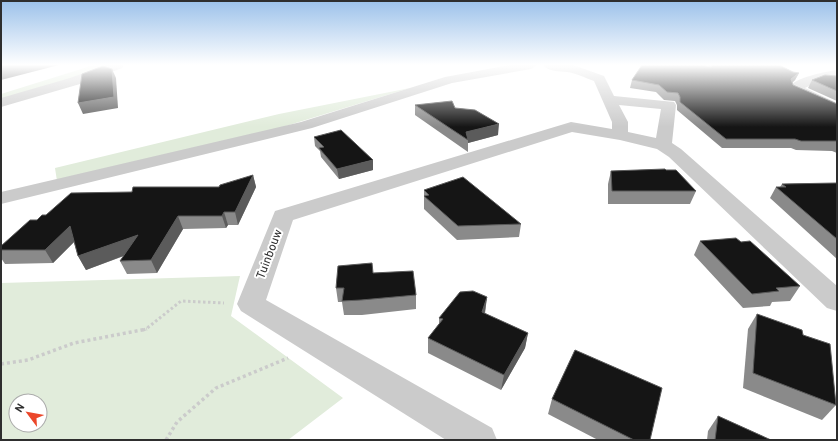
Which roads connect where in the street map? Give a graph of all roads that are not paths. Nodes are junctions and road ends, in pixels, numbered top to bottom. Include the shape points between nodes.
1 (22, 86) edge
2 (60, 86) edge
3 (432, 86) edge
4 (603, 86) edge
5 (799, 86) edge
6 (1, 92) edge
7 (610, 100) junction
8 (1, 103) edge
9 (837, 108) edge
10 (620, 135) junction
11 (663, 145) junction
12 (1, 198) edge
13 (837, 301) edge
14 (479, 440) edge

1 - 6 street
2 - 8 street
3 - 12 street via 306,125
4 - 7 street
5 - 9 street via 794,88
7 - 10 street via 620,122
7 - 11 street via 669,105
10 - 11 street, Tuinbouw
10 - 14 street, Tuinbouw via 570,127 283,216 250,304
11 - 13 street via 681,158

